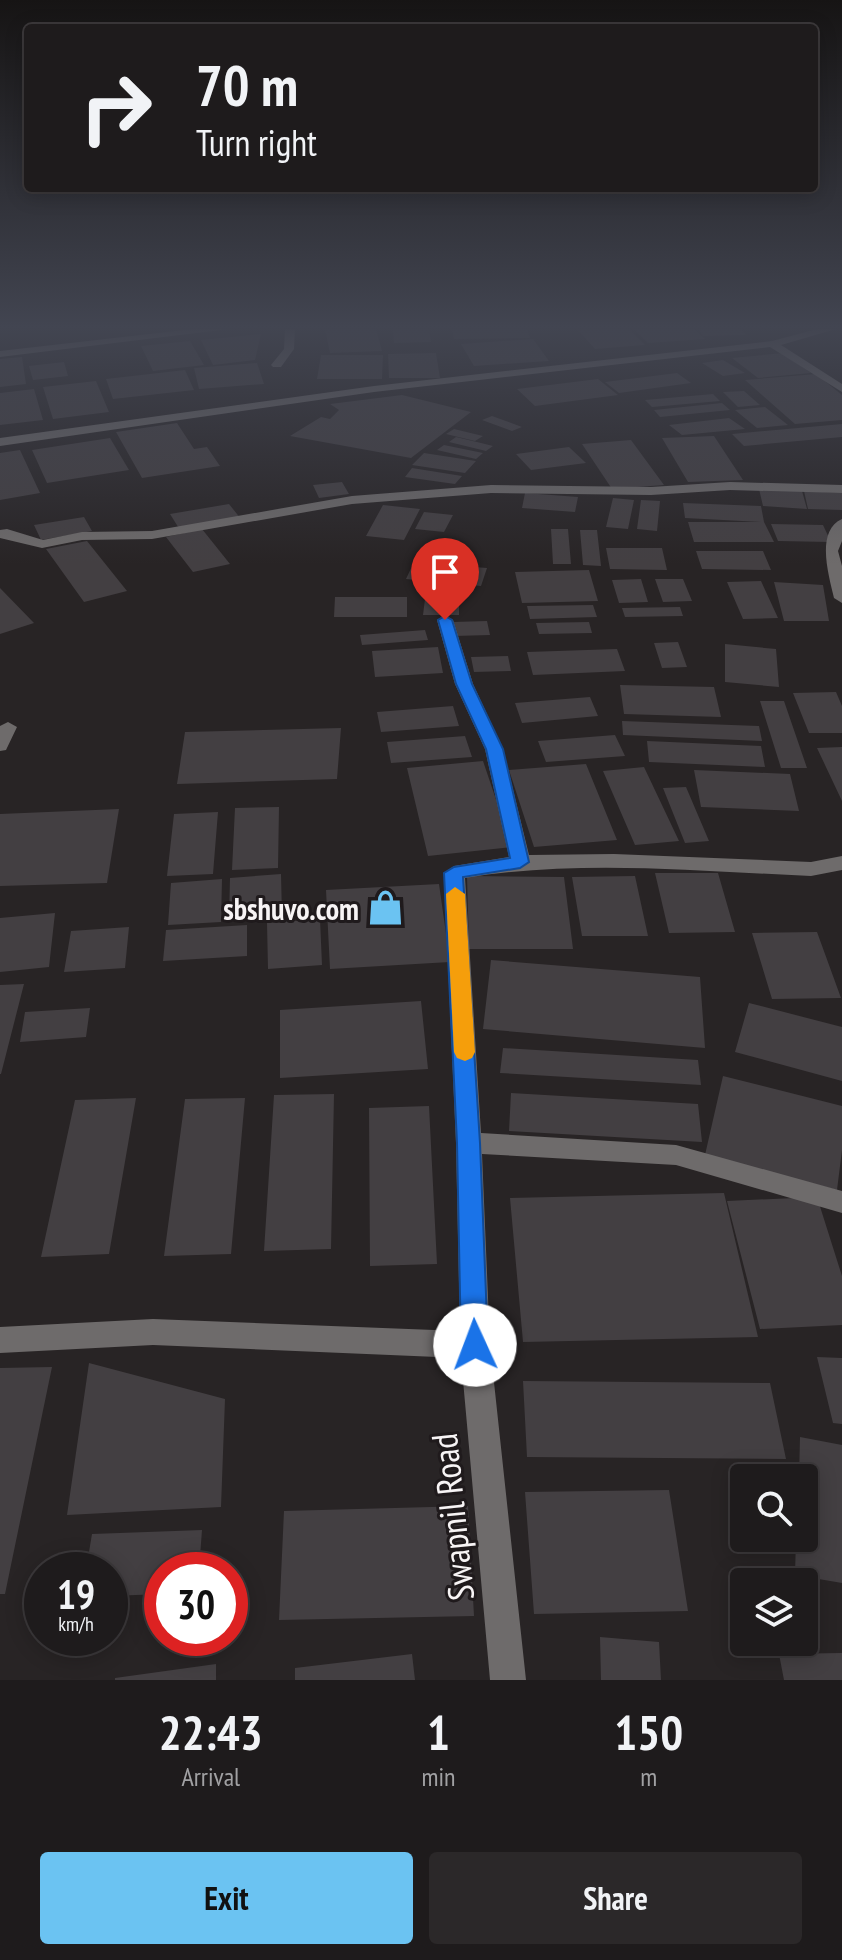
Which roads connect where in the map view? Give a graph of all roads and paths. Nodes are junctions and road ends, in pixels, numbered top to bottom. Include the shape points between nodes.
1 (243, 407) edge
2 (0, 442) edge
3 (842, 489) edge
4 (842, 523) edge
5 (0, 534) edge
6 (842, 598) edge
7 (445, 620) dead end
8 (8, 727) dead end
9 (0, 746) edge
10 (520, 862) junction
11 (842, 863) edge
12 (469, 1143) junction
13 (842, 1202) edge
14 (0, 1340) edge
15 (475, 1345) junction
16 (508, 1680) edge

1 - 2 street
3 - 5 street via 491,489 352,500 152,535 82,536 42,544
4 - 6 street via 831,551
7 - 10 street via 464,684 494,749
8 - 9 street
10 - 11 street via 811,869
10 - 12 street, Swapnil Road via 454,873
12 - 13 street via 676,1155
12 - 15 street, Swapnil Road
14 - 15 street via 153,1332
15 - 16 street, Swapnil Road

